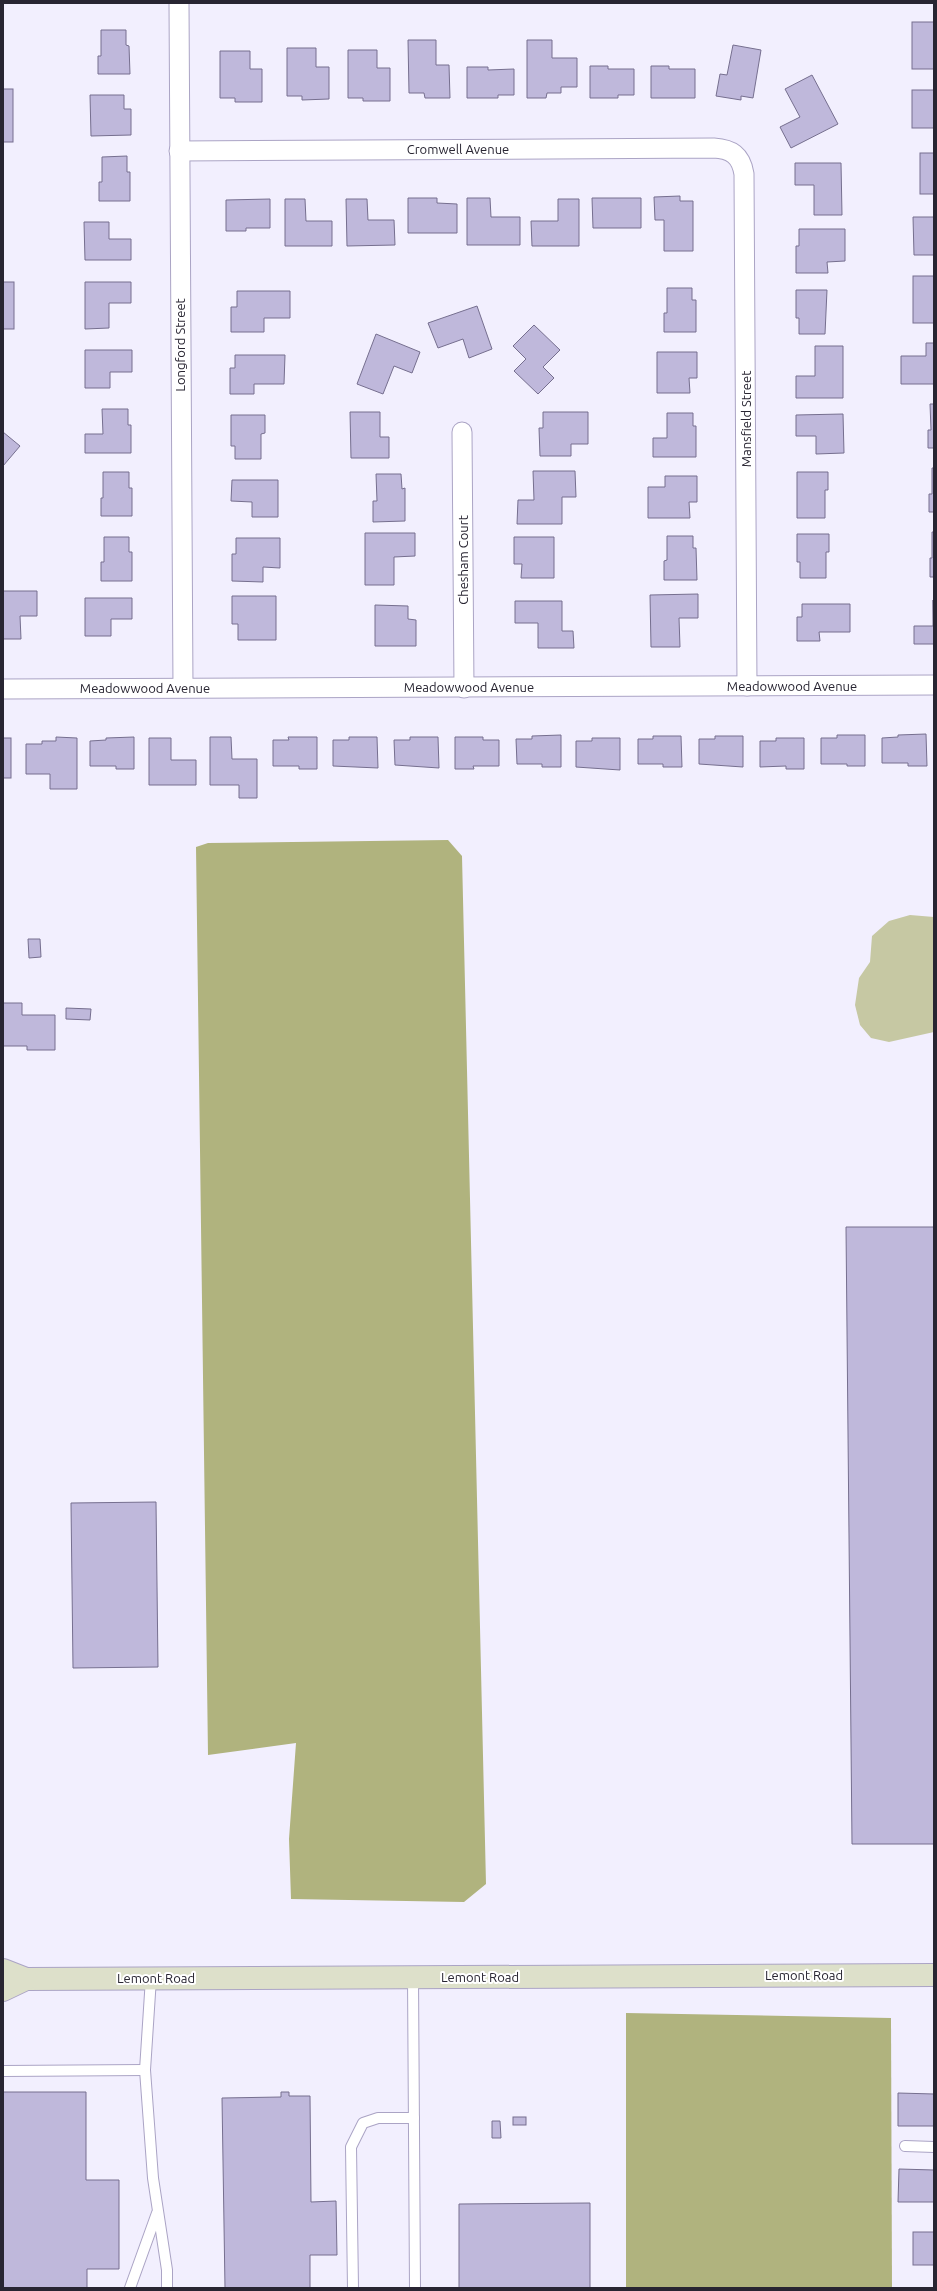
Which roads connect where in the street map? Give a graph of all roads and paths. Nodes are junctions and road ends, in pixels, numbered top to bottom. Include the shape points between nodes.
1 (179, 3) edge
2 (179, 151) junction
3 (736, 154) joint
4 (462, 432) dead end
5 (934, 685) edge
6 (747, 686) junction
7 (183, 688) junction
8 (464, 688) junction
9 (3, 689) edge
10 (3, 1970) edge
11 (934, 1975) edge
12 (413, 1977) junction
13 (151, 1978) junction
14 (26, 1979) junction
15 (3, 1990) edge
16 (145, 2070) junction
17 (3, 2071) edge
18 (414, 2118) junction
19 (905, 2146) dead end
20 (934, 2146) edge
21 (158, 2211) junction
22 (130, 2288) edge
23 (167, 2288) edge
24 (353, 2288) edge
25 (415, 2288) edge

1 - 2 street, Longford Street
2 - 3 street, Cromwell Avenue via 714,148
2 - 7 street, Longford Street
3 - 6 street, Mansfield Street via 744,174
4 - 8 street, Chesham Court
5 - 6 street, Meadowwood Avenue
6 - 8 street, Meadowwood Avenue
7 - 8 street, Meadowwood Avenue
7 - 9 street, Meadowwood Avenue
10 - 14 main road, Lemont Road
11 - 12 main road, Lemont Road
12 - 13 main road, Lemont Road
12 - 18 lane
13 - 14 main road, Lemont Road
13 - 16 lane
14 - 15 main road, Lemont Road
16 - 17 lane
16 - 21 lane
18 - 24 lane via 378,2118 363,2123 351,2147
18 - 25 lane
19 - 20 lane
21 - 22 lane
21 - 23 lane via 167,2270

